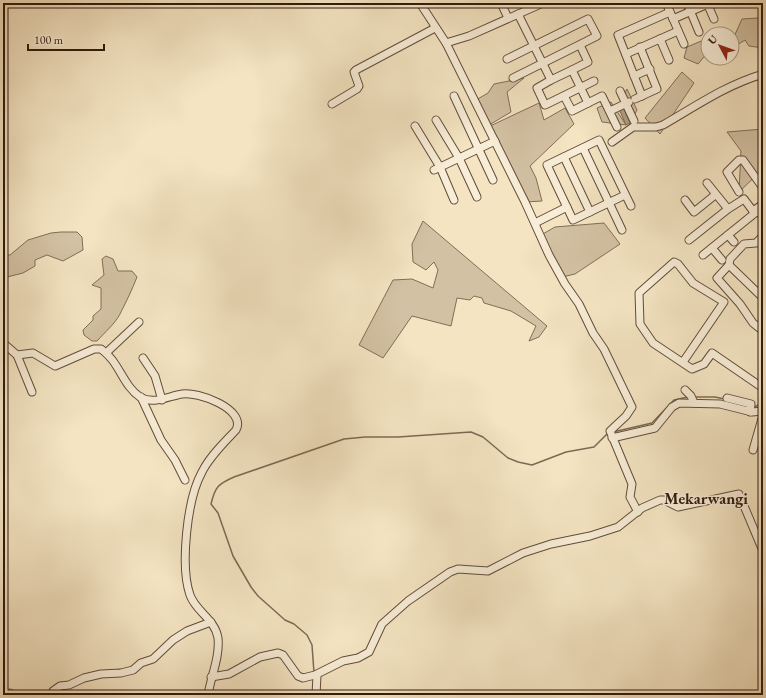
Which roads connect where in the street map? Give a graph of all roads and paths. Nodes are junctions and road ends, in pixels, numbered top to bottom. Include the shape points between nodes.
1 (420, 3) edge
2 (501, 3) edge
3 (543, 3) edge
4 (687, 3) edge
5 (708, 3) edge
6 (667, 5) dead end
7 (691, 12) junction
8 (518, 14) junction
9 (672, 16) junction
10 (508, 18) junction
11 (714, 19) dead end
12 (435, 28) junction
13 (678, 31) junction
14 (700, 32) dead end
15 (660, 39) junction
16 (446, 43) junction
17 (684, 44) dead end
18 (580, 45) junction
19 (534, 46) junction
20 (640, 47) junction
21 (626, 54) junction
22 (507, 59) dead end
23 (669, 60) dead end
24 (542, 63) junction
25 (650, 69) junction
26 (572, 70) junction
27 (763, 74) edge
28 (634, 76) junction
29 (513, 78) dead end
30 (551, 80) junction
31 (594, 81) dead end
32 (581, 87) junction
33 (620, 91) dead end
34 (454, 96) dead end
35 (564, 96) junction
36 (634, 100) junction
37 (588, 103) junction
38 (332, 104) dead end
39 (610, 111) junction
40 (436, 120) dead end
41 (634, 120) dead end
42 (415, 126) dead end
43 (617, 127) dead end
44 (495, 141) junction
45 (612, 142) dead end
46 (479, 148) junction
47 (582, 148) junction
48 (564, 157) junction
49 (458, 158) junction
50 (437, 168) junction
51 (493, 180) dead end
52 (707, 183) dead end
53 (763, 188) edge
54 (625, 195) junction
55 (715, 195) junction
56 (477, 196) dead end
57 (741, 196) junction
58 (454, 200) dead end
59 (685, 200) dead end
60 (609, 203) junction
61 (763, 204) edge
62 (631, 206) dead end
63 (567, 207) junction
64 (728, 209) junction
65 (590, 212) junction
66 (754, 212) junction
67 (763, 217) edge
68 (535, 223) junction
69 (622, 230) dead end
70 (728, 235) junction
71 (763, 236) edge
72 (689, 240) dead end
73 (734, 242) dead end
74 (712, 248) junction
75 (703, 255) dead end
76 (722, 260) dead end
77 (729, 265) junction
78 (763, 296) edge
79 (139, 322) dead end
80 (763, 330) edge
81 (3, 343) edge
82 (106, 353) junction
83 (17, 355) junction
84 (143, 358) dead end
85 (683, 362) junction
86 (763, 388) edge
87 (684, 390) dead end
88 (32, 392) dead end
89 (141, 397) junction
90 (727, 398) dead end
91 (162, 400) junction
92 (693, 400) junction
93 (751, 409) junction
94 (763, 411) edge
95 (763, 414) edge
96 (611, 435) junction
97 (753, 450) dead end
98 (184, 480) dead end
99 (638, 512) junction
100 (763, 551) edge
101 (211, 622) junction
102 (314, 675) junction
103 (211, 677) junction
104 (53, 695) edge
105 (208, 695) edge
106 (316, 695) edge

1 - 12 street
2 - 10 street
3 - 8 street
4 - 7 street
5 - 7 street
5 - 11 street
6 - 9 street
7 - 9 street
7 - 14 street
8 - 10 street
8 - 19 street
9 - 13 street
9 - 21 street via 618,35
10 - 16 street via 469,36
12 - 16 street
12 - 38 street via 356,70 354,72 359,86 357,89
13 - 15 street
13 - 17 street
15 - 20 street
15 - 23 street
16 - 44 street
18 - 19 street via 597,36 588,19
18 - 24 street
18 - 26 street via 588,62
19 - 22 street
19 - 24 street
20 - 21 street
20 - 25 street
21 - 28 street
24 - 29 street
24 - 30 street
25 - 28 street
25 - 36 street via 657,90
26 - 30 street
26 - 32 street
27 - 45 street via 733,84 663,125 633,127
28 - 36 street
30 - 35 street via 537,88 545,105
31 - 32 street
32 - 35 street
32 - 37 street
33 - 36 street
34 - 46 street
35 - 37 street via 572,111
36 - 39 street
36 - 41 street
37 - 39 street via 602,96
39 - 43 street
40 - 49 street
42 - 50 street
44 - 46 street
44 - 68 street
46 - 49 street
46 - 51 street
47 - 48 street
47 - 54 street via 599,140
47 - 60 street
48 - 63 street via 547,165
48 - 65 street
49 - 50 street
49 - 56 street
50 - 58 street
52 - 55 street
53 - 57 street via 743,160 739,160 727,172
54 - 60 street
54 - 62 street
55 - 59 street via 694,212
55 - 64 street
57 - 64 street
57 - 66 street
60 - 65 street
60 - 69 street
61 - 66 street
63 - 65 street via 573,220
63 - 68 street
64 - 72 street
66 - 67 street via 760,213
66 - 70 street
68 - 96 street via 565,284 604,349 632,407
70 - 73 street
70 - 74 street
71 - 77 street via 756,243 744,244 730,259
74 - 75 street
74 - 76 street
77 - 78 street
77 - 80 street via 715,276 753,323
79 - 82 street
81 - 83 street
82 - 83 street via 101,349 94,349 55,366 33,353
82 - 89 street
83 - 88 street
84 - 91 street via 155,376
85 - 85 street via 726,299 693,283 674,262 639,293 640,324 653,343
85 - 86 street via 692,369 704,364 712,353
87 - 92 street
89 - 91 street
89 - 98 street via 161,440 175,460
90 - 93 street
91 - 101 street via 183,393 197,396 228,407 237,420 236,430 219,448 197,481 189,513 186,566 190,594 194,604
92 - 93 street
92 - 96 street via 676,404 655,428
93 - 94 street
95 - 97 street
96 - 99 street via 632,484 630,497
99 - 100 street via 660,500 678,507 739,494
99 - 102 street via 618,527 523,553 488,571 458,569 450,572 408,601 382,624 369,652
101 - 103 street via 218,644
101 - 104 street via 187,631 152,659 141,663 133,670 84,678 60,686 53,691
102 - 103 street via 303,678 298,676 283,655 278,653 260,657 229,674
102 - 106 street
103 - 105 street

